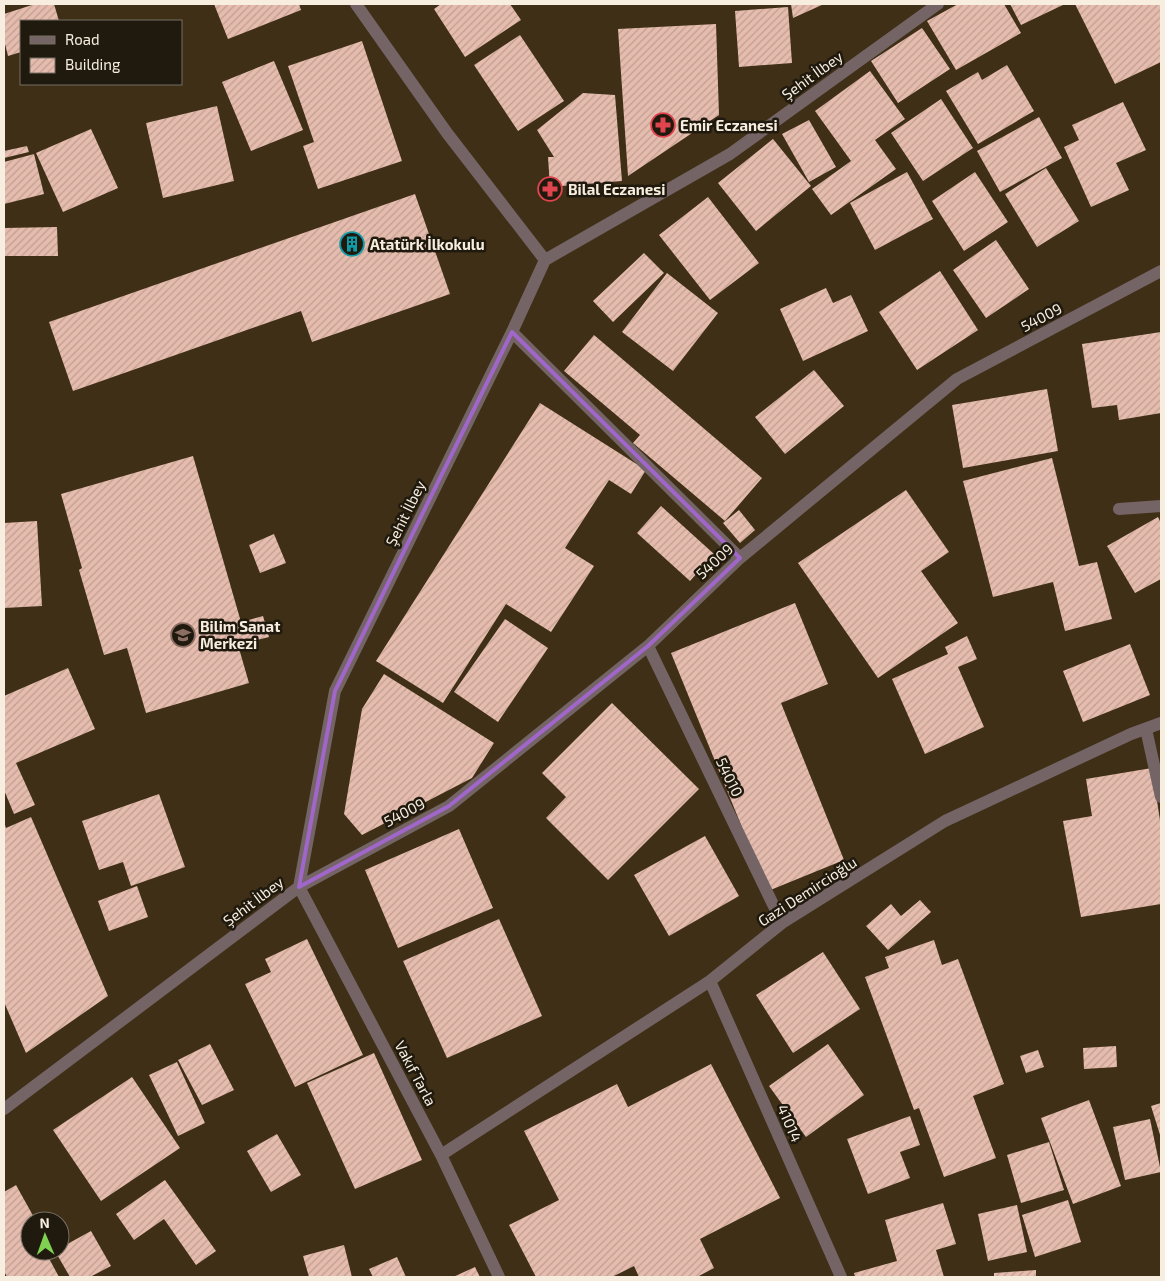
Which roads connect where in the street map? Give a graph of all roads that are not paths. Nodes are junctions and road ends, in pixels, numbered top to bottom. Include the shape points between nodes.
1 (356, 4) edge
2 (938, 4) edge
3 (545, 260) junction
4 (1161, 271) edge
5 (512, 332) junction
6 (1161, 506) edge
7 (1119, 509) dead end
8 (740, 558) junction
9 (648, 646) junction
10 (1161, 723) edge
11 (1146, 729) junction
12 (1161, 797) edge
13 (299, 888) junction
14 (782, 922) junction
15 (710, 981) junction
16 (4, 1109) edge
17 (441, 1155) junction
18 (499, 1277) edge
19 (841, 1277) edge

1 - 3 street via 447,133
2 - 3 street, Şehit İlbey via 730,154
3 - 5 street, Şehit İlbey
4 - 8 street, 54009 via 957,379
5 - 8 street
5 - 13 street, Şehit İlbey via 335,691
6 - 7 street
8 - 9 street, 54009
9 - 13 street, 54009 via 449,806
9 - 14 street, 54010
10 - 11 street, Gazi Demircioğlu
11 - 12 street
11 - 14 street, Gazi Demircioğlu via 945,821
13 - 16 street, Şehit İlbey
13 - 17 street, Vakıf Tarla
14 - 15 street, Gazi Demircioğlu
15 - 17 street, Gazi Demircioğlu
15 - 19 street, 41014
17 - 18 street, Vakıf Tarla

